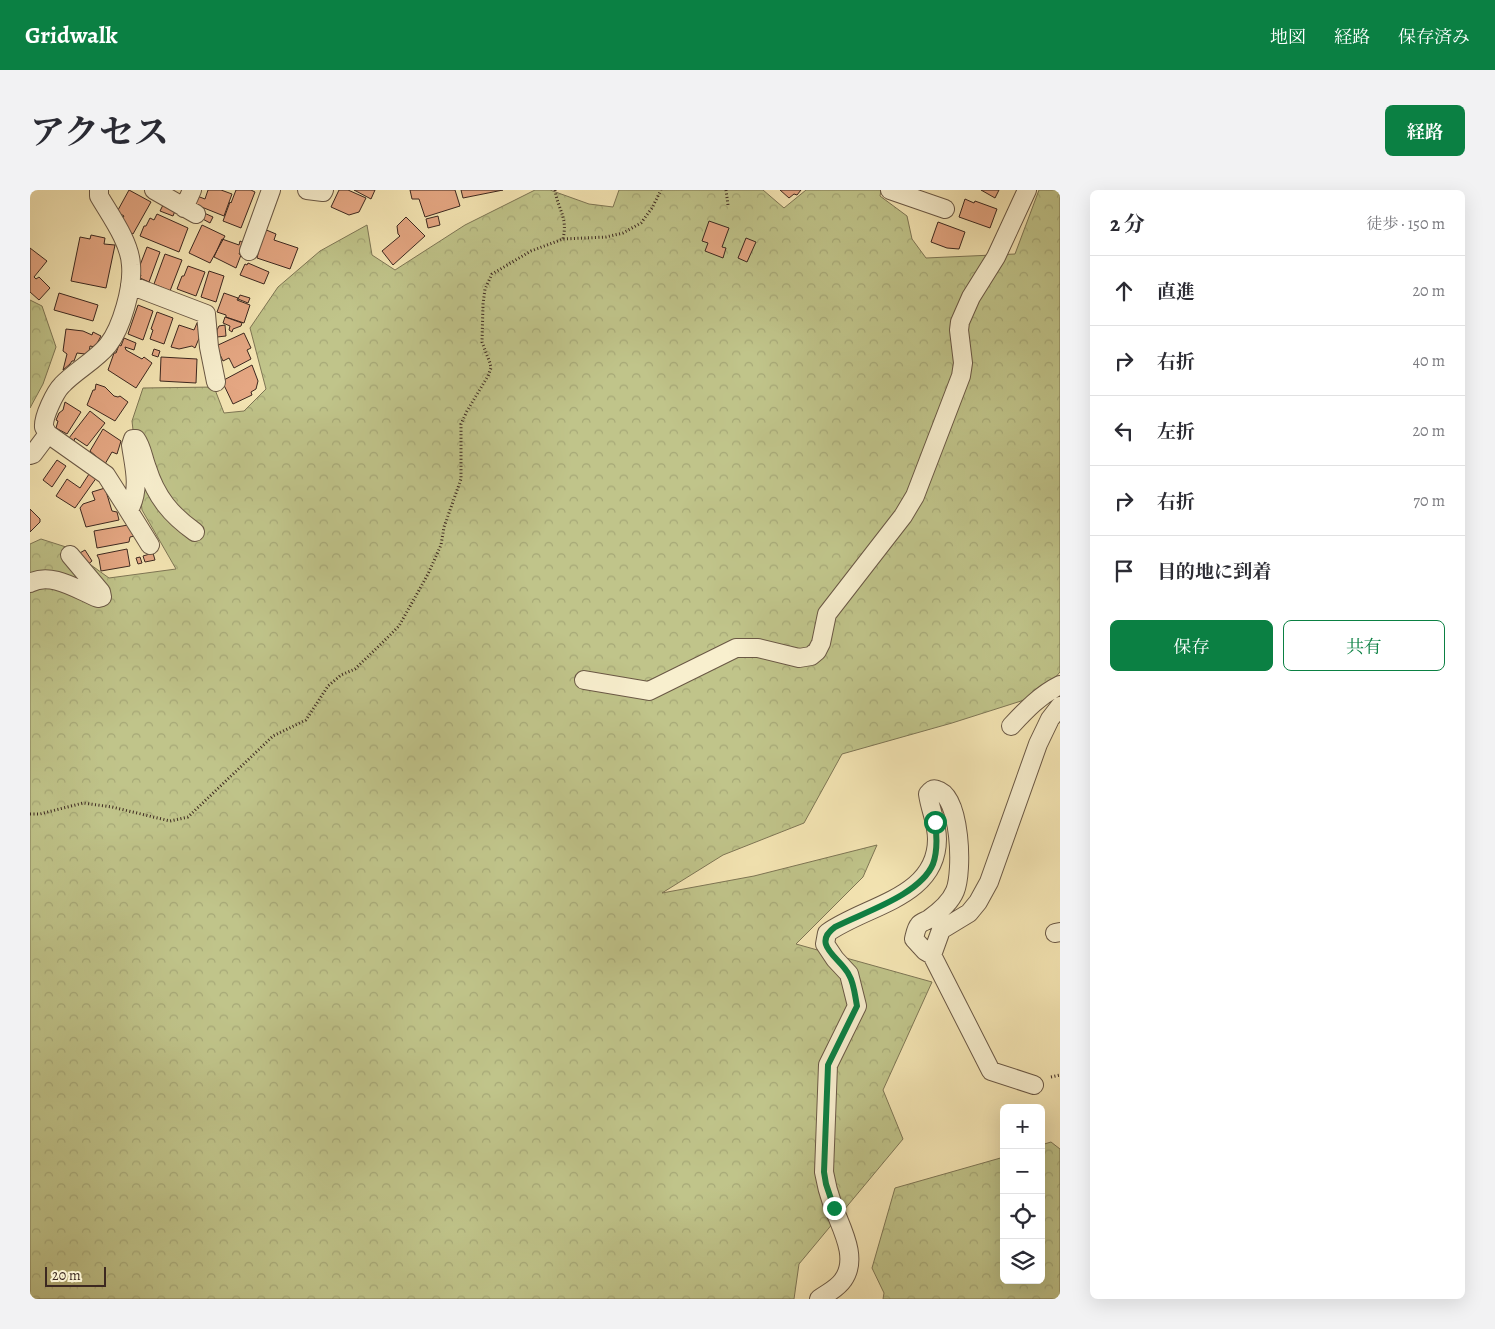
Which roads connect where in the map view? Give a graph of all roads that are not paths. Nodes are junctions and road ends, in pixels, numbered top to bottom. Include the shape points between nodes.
1 (99, 190) edge
2 (154, 190) edge
3 (192, 190) edge
4 (271, 190) edge
5 (307, 190) edge
6 (324, 190) edge
7 (890, 190) edge
8 (1027, 190) edge
9 (945, 209) dead end
10 (249, 252) dead end
11 (130, 285) junction
12 (216, 382) dead end
13 (48, 434) junction
14 (30, 455) edge
15 (127, 508) junction
16 (195, 532) dead end
17 (150, 545) dead end
18 (70, 555) dead end
19 (30, 583) edge
20 (584, 680) dead end
21 (1060, 685) edge
22 (1060, 706) edge
23 (1011, 726) dead end
24 (932, 955) junction
25 (1034, 1085) dead end
26 (819, 1299) edge

1 - 11 street via 99,196 126,244 131,264
2 - 3 street via 190,211
4 - 10 street
5 - 6 street
7 - 9 street
8 - 20 street via 996,257 960,322 961,376 915,496 827,614 817,651 799,658 758,648 736,648 648,691
11 - 12 street via 206,314
11 - 13 street via 117,330 109,344 61,386 45,415 44,427
13 - 14 street
13 - 15 street via 106,475
15 - 16 street via 135,497 137,485 131,445 135,438 160,500
15 - 17 street
18 - 19 street via 101,592 102,598 46,578
21 - 23 street via 1048,691
22 - 24 street via 1038,744 989,882 969,913 941,930
24 - 25 street via 992,1071
24 - 26 street via 914,939 916,928 949,902 956,890 959,872 958,832 953,810 947,798 935,789 928,794 937,846 927,874 911,889 835,927 825,938 825,944 849,974 857,1006 832,1054 826,1086 824,1172 844,1233 848,1272 838,1287

